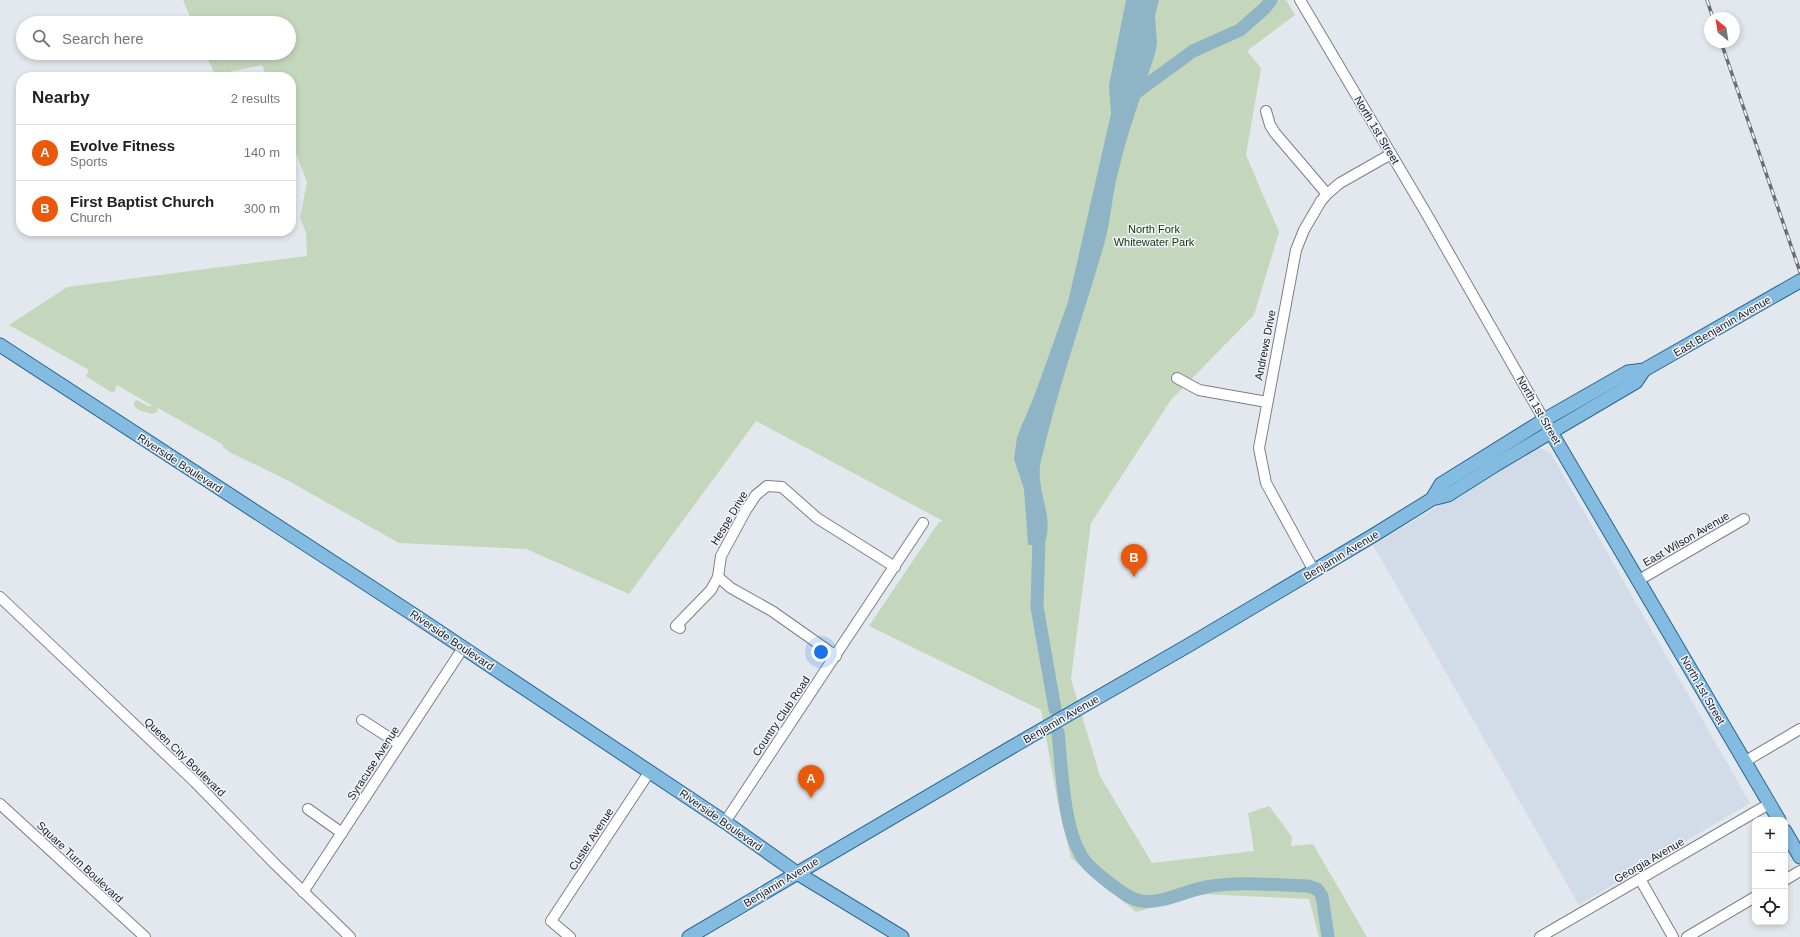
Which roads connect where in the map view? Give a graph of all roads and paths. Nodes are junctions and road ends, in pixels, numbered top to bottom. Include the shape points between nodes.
1 (1300, 0) edge
2 (1266, 112) dead end
3 (1391, 154) junction
4 (1327, 194) junction
5 (1800, 281) edge
6 (0, 345) edge
7 (1644, 370) junction
8 (1178, 378) dead end
9 (1267, 402) junction
10 (1544, 420) junction
11 (1551, 432) junction
12 (1432, 498) junction
13 (1744, 519) dead end
14 (923, 523) dead end
15 (895, 567) junction
16 (1314, 571) junction
17 (718, 577) junction
18 (1639, 580) junction
19 (0, 597) edge
20 (680, 628) dead end
21 (463, 648) junction
22 (836, 656) junction
23 (362, 720) dead end
24 (1800, 729) edge
25 (399, 744) junction
26 (1744, 762) junction
27 (650, 771) junction
28 (0, 804) edge
29 (1769, 804) junction
30 (308, 809) dead end
31 (1776, 817) edge
32 (725, 822) junction
33 (342, 833) junction
34 (1788, 836) edge
35 (1800, 857) edge
36 (1800, 871) edge
37 (797, 873) junction
38 (1788, 878) edge
39 (1640, 879) junction
40 (303, 892) junction
41 (1752, 899) edge
42 (145, 937) edge
43 (350, 937) edge
44 (570, 937) edge
45 (689, 937) edge
46 (902, 937) edge
47 (1540, 937) edge
48 (1673, 937) edge
49 (1687, 937) edge

1 - 3 street, North 1st Street
2 - 4 street via 1275,133
3 - 4 street, Andrews Drive via 1340,183
3 - 10 street, North 1st Street
4 - 9 street, Andrews Drive via 1320,201 1296,250
5 - 7 main road, East Benjamin Avenue
6 - 21 main road, Riverside Boulevard
7 - 10 main road, East Benjamin Avenue via 1628,372
7 - 11 main road, East Benjamin Avenue via 1636,382
8 - 9 street via 1199,390
9 - 16 street, Andrews Drive via 1260,448 1266,482
10 - 11 main road, North 1st Street
10 - 12 main road, Benjamin Avenue via 1441,484
11 - 12 main road, Benjamin Avenue via 1448,495
11 - 18 main road, North 1st Street
12 - 16 main road, Benjamin Avenue
13 - 18 street, East Wilson Avenue
14 - 15 street, Country Club Road
15 - 17 street, Hespe Drive via 817,518 782,487 767,486 756,494 721,556
15 - 22 street, Country Club Road
16 - 37 main road, Benjamin Avenue
17 - 20 street via 711,590 676,626
17 - 22 street
18 - 26 main road, North 1st Street
19 - 40 street, Queen City Boulevard via 195,782
21 - 25 street, Syracuse Avenue
21 - 27 main road, Riverside Boulevard
22 - 32 street, Country Club Road
23 - 25 street
24 - 26 street
25 - 33 street, Syracuse Avenue
26 - 29 main road, North 1st Street
27 - 32 main road, Riverside Boulevard
27 - 44 street, Custer Avenue via 552,921
28 - 42 street, Square Turn Boulevard
29 - 31 main road, North 1st Street
29 - 39 street, Georgia Avenue
30 - 33 street
32 - 37 main road, Riverside Boulevard
33 - 40 street, Syracuse Avenue
34 - 35 main road
36 - 38 street
37 - 45 main road, Benjamin Avenue
37 - 46 main road, Riverside Boulevard
39 - 47 street, Georgia Avenue
39 - 48 street
40 - 43 street, Queen City Boulevard
41 - 49 street

